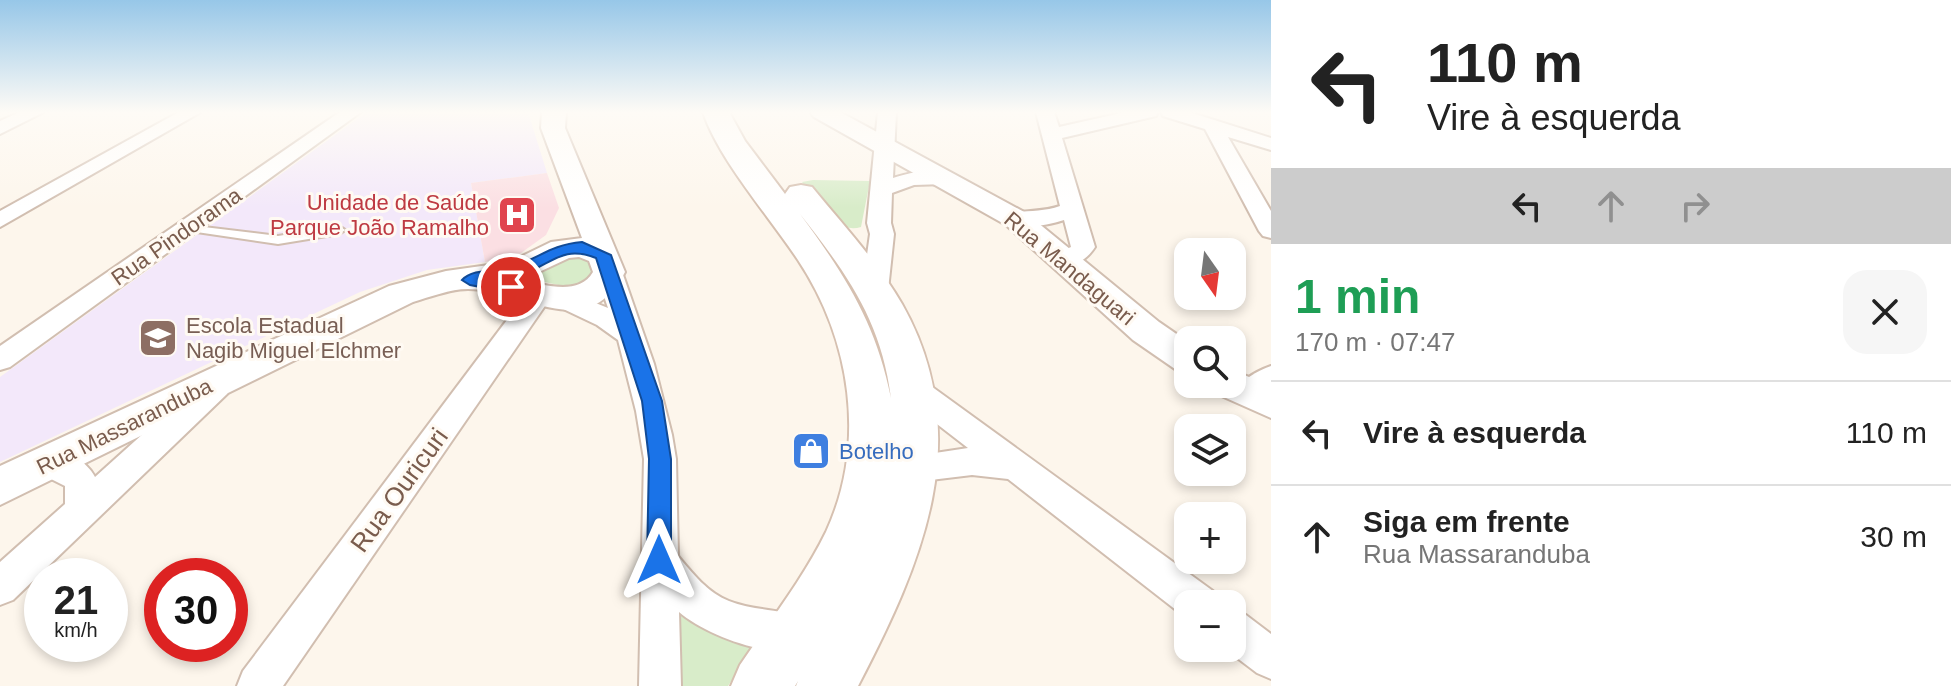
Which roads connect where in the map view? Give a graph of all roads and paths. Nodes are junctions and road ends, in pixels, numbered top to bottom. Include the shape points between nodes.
1 (135, 144) edge
2 (306, 144) edge
3 (561, 144) edge
4 (733, 144) edge
5 (763, 144) edge
6 (884, 144) joint
7 (1053, 144) edge
8 (1223, 144) edge
9 (945, 178) junction
10 (881, 190) junction
11 (583, 208) junction
12 (1071, 210) junction
13 (1016, 219) junction
14 (0, 220) edge
15 (879, 223) junction
16 (187, 228) junction
17 (339, 230) dead end
18 (1271, 231) edge
19 (830, 232) junction
20 (562, 249) junction
21 (1064, 259) junction
22 (606, 264) junction
23 (543, 288) junction
24 (875, 290) junction
25 (628, 333) junction
26 (1174, 350) edge
27 (0, 360) edge
28 (225, 377) junction
29 (913, 389) junction
30 (870, 392) junction
31 (892, 456) junction
32 (49, 462) junction
33 (1012, 466) junction
34 (0, 486) edge
35 (81, 512) junction
36 (659, 560) junction
37 (0, 587) edge
38 (1180, 590) edge
39 (794, 633) junction
40 (1246, 640) edge
41 (1271, 659) edge
42 (258, 686) edge
43 (660, 686) edge
44 (761, 686) edge
45 (826, 686) edge

1 - 14 street
2 - 16 street, Rua Pindorama
3 - 11 street
4 - 30 main road via 841,296 860,341
5 - 19 main road
6 - 9 street, Rua Mandaguari
6 - 10 street
7 - 12 street
8 - 18 street
9 - 10 street via 911,179
9 - 13 street, Rua Mandaguari
10 - 15 street
11 - 20 street via 578,228
11 - 22 street
12 - 13 street via 1047,218
12 - 21 street via 1083,247
13 - 21 street, Rua Mandaguari
15 - 19 street via 857,235
15 - 24 street
16 - 17 lane via 278,240
16 - 27 street, Rua Pindorama
19 - 24 main road
20 - 22 street via 582,247
20 - 23 street
21 - 26 street, Rua Mandaguari
22 - 23 street via 607,280 594,293
22 - 25 street
23 - 25 street
23 - 28 street, Rua Massaranduba via 470,280 435,284 401,294
23 - 42 street, Rua Ouricuri
24 - 29 main road via 901,344
25 - 36 street via 656,429
28 - 32 street, Rua Massaranduba
28 - 35 street
29 - 30 main road
29 - 31 main road
29 - 33 street
30 - 31 main road
31 - 33 street
31 - 39 main road via 867,478 847,544
31 - 45 main road via 905,521
32 - 34 street, Rua Massaranduba
32 - 35 street via 75,471 83,486
33 - 38 street
35 - 37 street
36 - 39 street via 693,603 707,611 726,621
36 - 43 street
39 - 44 main road
40 - 41 street

